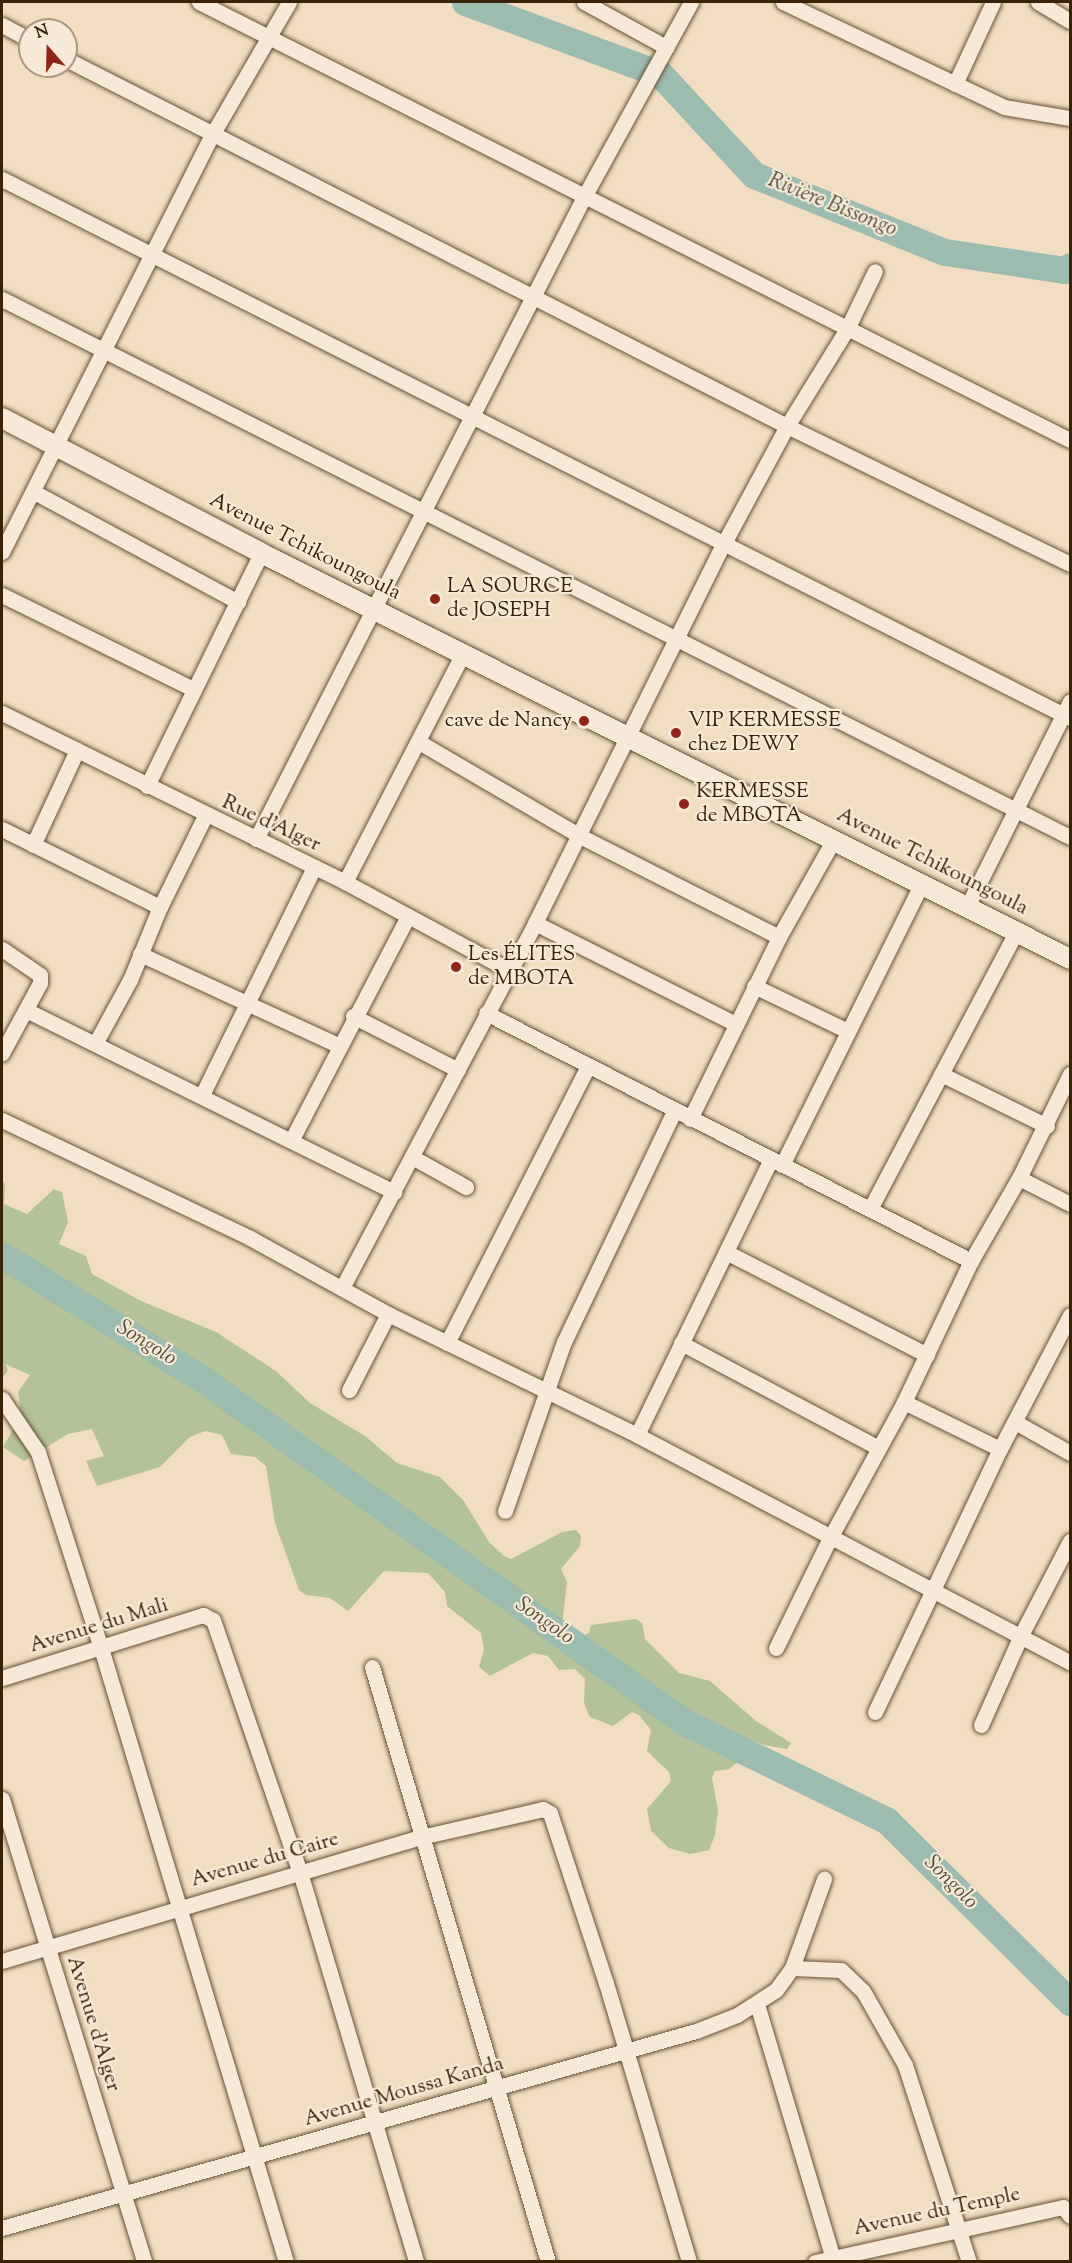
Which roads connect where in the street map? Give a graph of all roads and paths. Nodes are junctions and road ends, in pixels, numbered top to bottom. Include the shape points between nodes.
1 (199, 2) edge
2 (289, 2) edge
3 (584, 2) edge
4 (691, 2) edge
5 (783, 2) edge
6 (993, 2) edge
7 (1038, 2) edge
8 (1071, 21) edge
9 (2, 25) edge
10 (18, 34) edge
11 (267, 36) junction
12 (666, 47) junction
13 (78, 65) edge
14 (955, 84) junction
15 (1071, 118) edge
16 (212, 135) junction
17 (2, 179) edge
18 (585, 195) junction
19 (154, 253) junction
20 (875, 271) dead end
21 (534, 295) junction
22 (2, 299) edge
23 (847, 329) junction
24 (106, 349) junction
25 (476, 416) junction
26 (2, 418) edge
27 (787, 426) junction
28 (1071, 440) edge
29 (56, 444) junction
30 (34, 492) junction
31 (427, 511) junction
32 (724, 543) junction
33 (2, 552) edge
34 (261, 553) junction
35 (1071, 564) edge
36 (2, 595) edge
37 (238, 602) junction
38 (375, 610) junction
39 (677, 636) junction
40 (463, 653) junction
41 (193, 689) junction
42 (1068, 711) edge
43 (2, 713) edge
44 (630, 735) junction
45 (419, 742) junction
46 (77, 750) junction
47 (147, 786) junction
48 (1014, 810) junction
49 (205, 816) junction
50 (2, 829) edge
51 (580, 836) junction
52 (1071, 837) edge
53 (256, 839) junction
54 (834, 839) junction
55 (33, 844) junction
56 (314, 867) junction
57 (345, 882) junction
58 (921, 885) junction
59 (160, 907) junction
60 (967, 907) junction
61 (408, 916) junction
62 (535, 923) junction
63 (1016, 932) junction
64 (779, 937) junction
65 (2, 949) edge
66 (140, 954) junction
67 (1071, 958) edge
68 (510, 971) junction
69 (754, 986) junction
70 (249, 1002) junction
71 (26, 1010) junction
72 (486, 1013) junction
73 (353, 1016) junction
74 (736, 1024) junction
75 (848, 1031) junction
76 (96, 1042) junction
77 (338, 1045) junction
78 (2, 1053) edge
79 (588, 1066) junction
80 (458, 1070) junction
81 (940, 1074) junction
82 (1069, 1080) edge
83 (202, 1095) junction
84 (674, 1111) junction
85 (690, 1119) junction
86 (2, 1120) edge
87 (1047, 1126) junction
88 (292, 1139) junction
89 (412, 1157) junction
90 (777, 1162) junction
91 (1019, 1178) junction
92 (466, 1187) dead end
93 (394, 1192) junction
94 (1071, 1204) edge
95 (870, 1209) junction
96 (726, 1252) junction
97 (971, 1261) junction
98 (342, 1288) junction
99 (388, 1314) junction
100 (1071, 1315) edge
101 (681, 1342) junction
102 (447, 1343) junction
103 (927, 1355) junction
104 (349, 1390) dead end
105 (546, 1392) junction
106 (2, 1399) edge
107 (904, 1402) junction
108 (1015, 1422) junction
109 (637, 1435) junction
110 (877, 1448) junction
111 (1000, 1449) junction
112 (1071, 1453) edge
113 (505, 1511) dead end
114 (830, 1538) junction
115 (1071, 1541) edge
116 (934, 1590) junction
117 (1021, 1635) junction
118 (101, 1648) junction
119 (776, 1648) dead end
120 (1071, 1662) edge
121 (372, 1667) dead end
122 (2, 1678) edge
123 (874, 1712) dead end
124 (981, 1725) dead end
125 (2, 1799) edge
126 (421, 1837) junction
127 (300, 1872) junction
128 (824, 1879) dead end
129 (179, 1907) junction
130 (48, 1946) junction
131 (2, 1961) edge
132 (792, 1968) junction
133 (757, 2004) junction
134 (625, 2051) junction
135 (494, 2089) junction
136 (373, 2123) junction
137 (256, 2156) junction
138 (122, 2191) junction
139 (1069, 2213) edge
140 (2, 2228) edge
141 (958, 2228) junction
142 (833, 2259) edge
143 (144, 2262) edge
144 (286, 2262) edge
145 (416, 2262) edge
146 (548, 2262) edge
147 (690, 2262) edge
148 (815, 2262) edge
149 (969, 2262) edge

1 - 11 street
2 - 11 street
3 - 12 street
4 - 12 street
5 - 14 street
6 - 14 street
7 - 8 street
9 - 10 street
11 - 16 street
11 - 18 street
12 - 18 street
13 - 16 street
14 - 15 street via 1004,107
16 - 19 street
16 - 21 street
17 - 19 street
18 - 21 street
18 - 23 street
19 - 24 street
19 - 25 street via 343,354
20 - 23 street
21 - 25 street
21 - 27 street
22 - 24 street
23 - 27 street
23 - 28 street
24 - 29 street
24 - 31 street
25 - 31 street
25 - 32 street
26 - 29 street, Avenue Tchikoungoula
27 - 32 street
27 - 35 street
29 - 30 street
29 - 34 street, Avenue Tchikoungoula
30 - 33 street
30 - 37 street
31 - 38 street
31 - 39 street
32 - 39 street
32 - 42 street
34 - 37 street
34 - 38 street, Avenue Tchikoungoula
36 - 41 street
37 - 41 street
38 - 40 street, Avenue Tchikoungoula
38 - 53 street
39 - 44 street
39 - 48 street
40 - 44 street, Avenue Tchikoungoula
40 - 45 street
41 - 47 street
42 - 48 street
43 - 46 street
44 - 51 street
44 - 54 street, Avenue Tchikoungoula
45 - 51 street
45 - 57 street
46 - 47 street
46 - 55 street
47 - 49 street
48 - 52 street
48 - 60 street
49 - 53 street, Rue d'Alger
49 - 59 street, Rue d'Alger
50 - 55 street
51 - 62 street
51 - 64 street
53 - 56 street, Rue d'Alger
54 - 58 street, Avenue Tchikoungoula
54 - 64 street
55 - 59 street
56 - 57 street, Rue d'Alger
56 - 70 street
57 - 61 street, Rue d'Alger
58 - 60 street, Avenue Tchikoungoula
58 - 75 street
59 - 66 street, Rue d'Alger
60 - 63 street, Avenue Tchikoungoula
61 - 68 street, Rue d'Alger
61 - 73 street
62 - 68 street
62 - 74 street
63 - 67 street, Avenue Tchikoungoula
63 - 81 street
64 - 69 street
65 - 71 street via 40,975
66 - 70 street
66 - 76 street, Rue d'Alger
68 - 72 street
69 - 74 street
69 - 75 street
70 - 77 street
70 - 83 street
71 - 76 street
71 - 78 street
72 - 79 street
72 - 80 street
73 - 77 street
73 - 80 street
74 - 85 street
75 - 90 street
76 - 83 street
77 - 88 street
79 - 84 street
79 - 102 street
80 - 89 street
81 - 87 street
81 - 95 street
82 - 87 street
83 - 88 street
84 - 85 street
84 - 105 street via 564,1342
85 - 90 street
86 - 98 street via 250,1238
87 - 91 street
88 - 93 street
89 - 92 street
89 - 93 street
90 - 95 street
90 - 96 street
91 - 94 street
91 - 97 street
93 - 98 street
95 - 97 street
96 - 101 street
96 - 103 street
97 - 103 street
98 - 99 street
99 - 102 street
99 - 104 street
100 - 108 street
101 - 109 street
101 - 110 street
102 - 105 street
103 - 107 street
105 - 109 street
105 - 113 street
106 - 118 street via 38,1452
107 - 110 street
107 - 111 street
108 - 111 street
108 - 112 street
109 - 114 street
110 - 114 street
111 - 116 street
114 - 116 street
114 - 119 street
115 - 117 street
116 - 117 street
116 - 123 street
117 - 120 street
117 - 124 street
118 - 122 street, Avenue du Mali
118 - 127 street, Avenue du Mali via 209,1616
118 - 129 street
121 - 126 street
125 - 130 street, Avenue d'Alger
126 - 127 street, Avenue du Caire
126 - 134 street, Avenue du Caire via 543,1809 550,1813
126 - 135 street
127 - 129 street, Avenue du Caire
127 - 136 street
128 - 132 street, Avenue Moussa Kanda
129 - 130 street, Avenue du Caire
129 - 137 street
130 - 131 street, Avenue du Caire
130 - 138 street, Avenue d'Alger
132 - 133 street, Avenue Moussa Kanda via 776,1990
132 - 141 street via 841,1970 863,1991 905,2065
133 - 134 street, Avenue Moussa Kanda via 696,2031
133 - 142 street
134 - 135 street, Avenue Moussa Kanda
134 - 147 street
135 - 136 street, Avenue Moussa Kanda
135 - 146 street
136 - 137 street, Avenue Moussa Kanda
136 - 145 street
137 - 138 street, Avenue Moussa Kanda
137 - 144 street
138 - 140 street, Avenue Moussa Kanda
138 - 143 street, Avenue d'Alger
139 - 141 street, Avenue du Temple via 1063,2206
141 - 142 street, Avenue du Temple
141 - 149 street
142 - 148 street, Avenue du Temple

